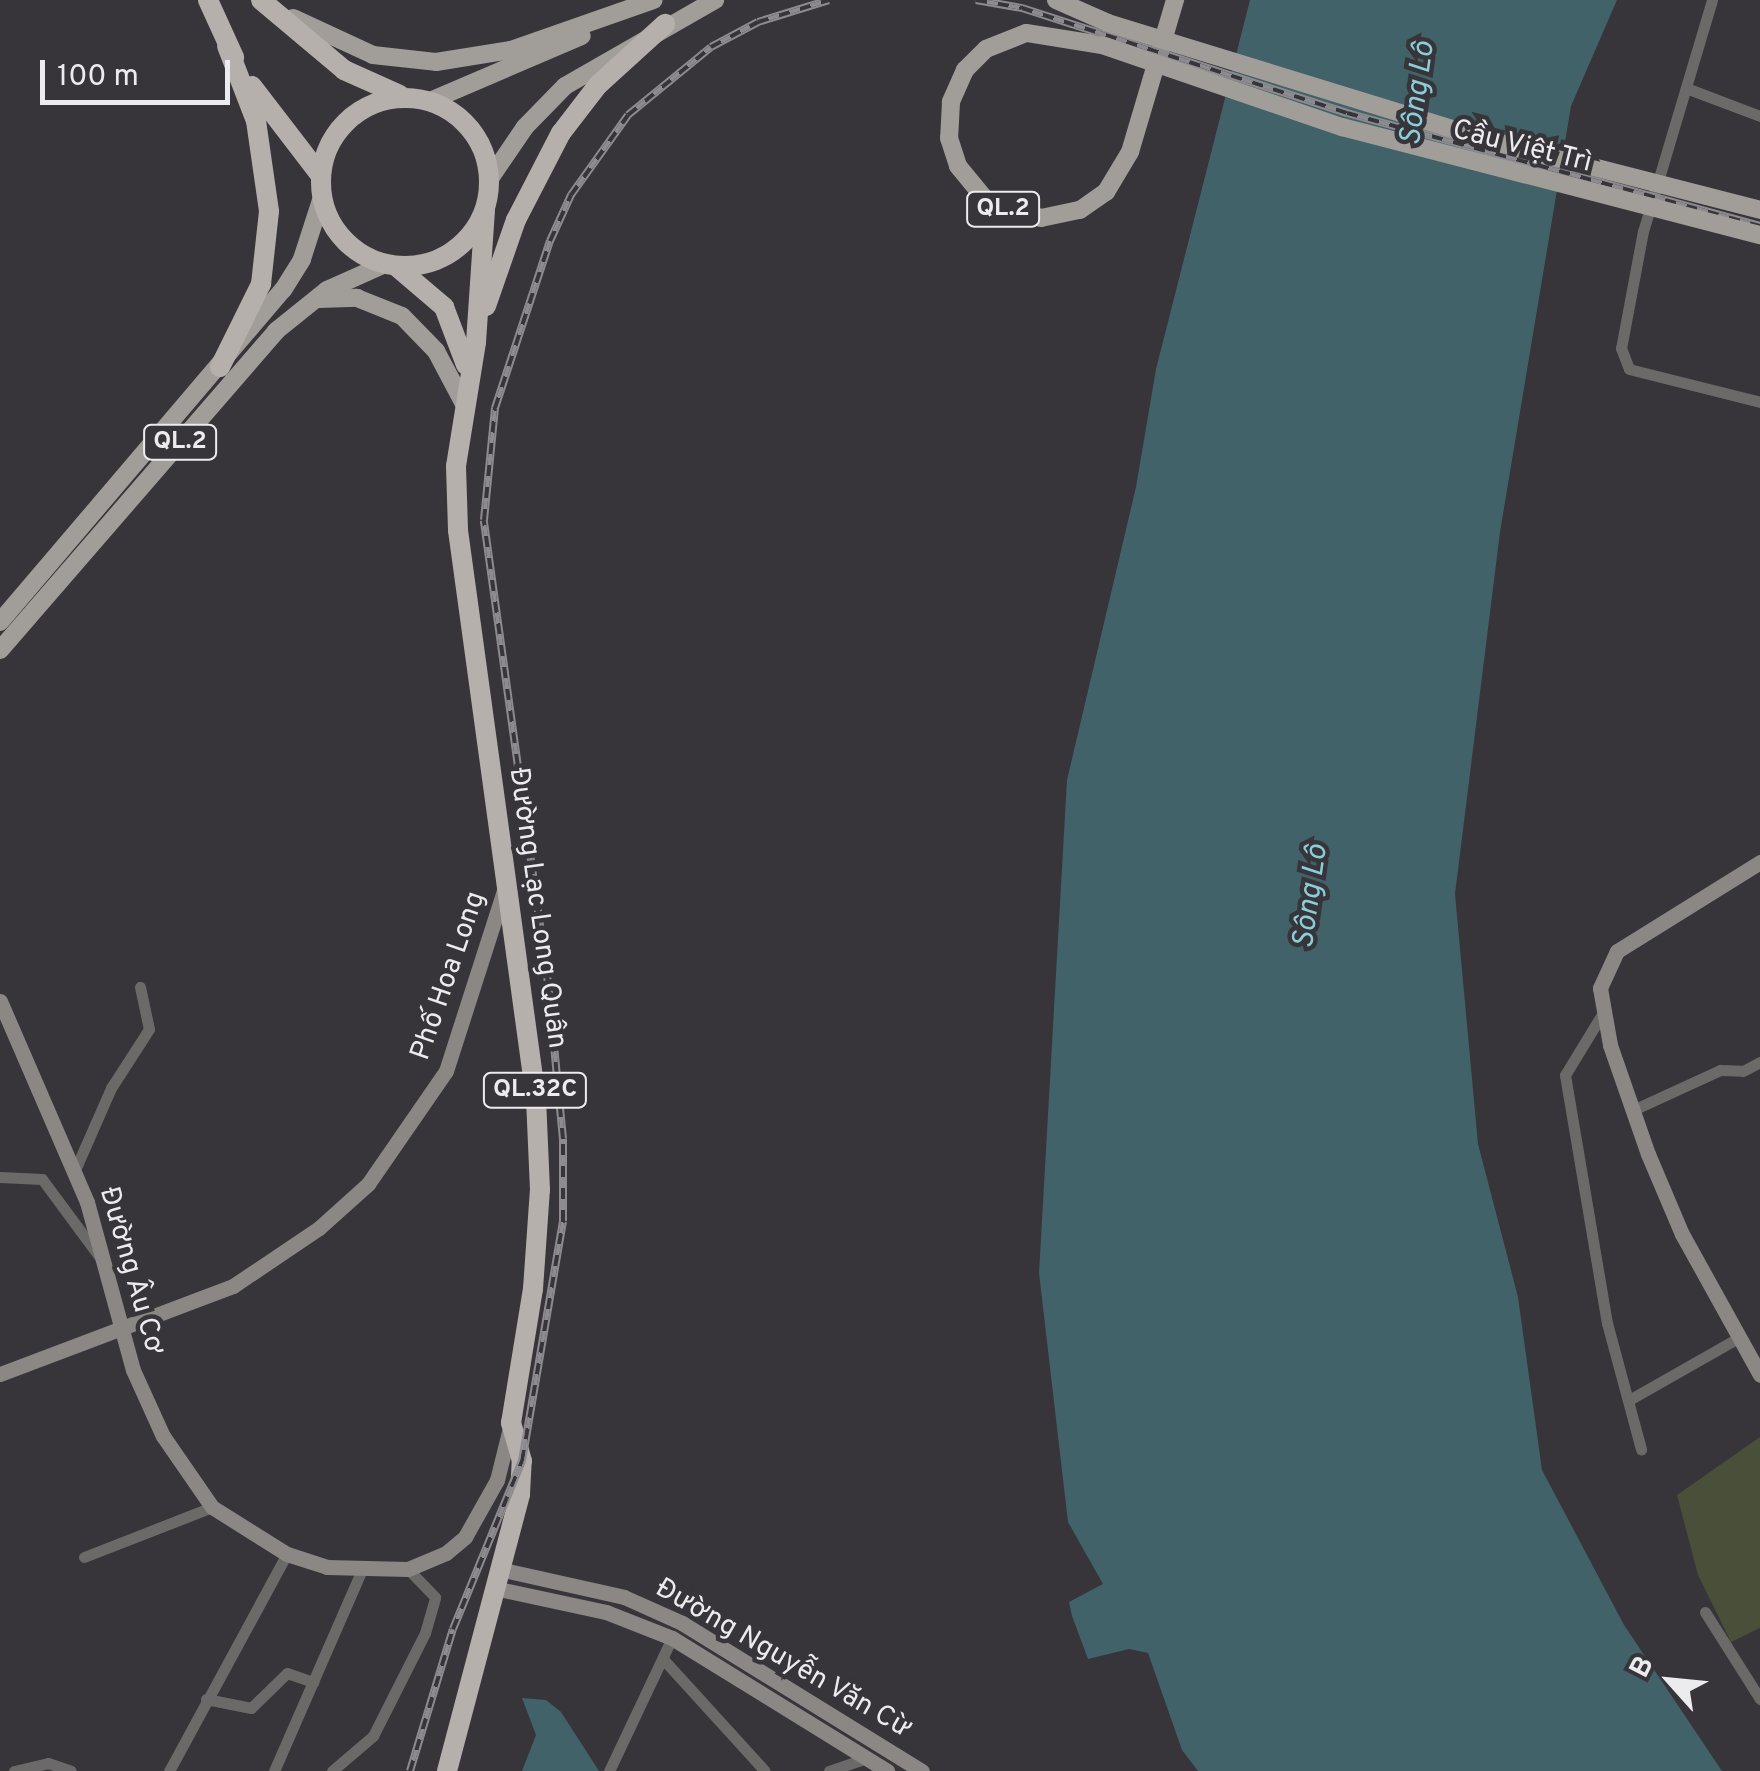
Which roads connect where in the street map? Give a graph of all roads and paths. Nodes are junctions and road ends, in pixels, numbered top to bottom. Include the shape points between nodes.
1 (208, 0) edge
2 (262, 0) edge
3 (654, 0) edge
4 (715, 0) edge
5 (1056, 0) edge
6 (1175, 0) edge
7 (1712, 0) edge
8 (665, 24) junction
9 (227, 46) junction
10 (1686, 88) junction
11 (407, 98) junction
12 (430, 101) junction
13 (1760, 116) edge
14 (490, 180) junction
15 (321, 186) junction
16 (484, 210) junction
17 (1760, 210) edge
18 (1760, 234) edge
19 (390, 266) junction
20 (313, 299) junction
21 (476, 342) junction
22 (220, 367) junction
23 (463, 402) junction
24 (1760, 402) edge
25 (0, 622) edge
26 (0, 650) edge
27 (1760, 862) edge
28 (506, 883) junction
29 (140, 986) dead end
30 (0, 1000) edge
31 (1604, 1011) junction
32 (0, 1021) edge
33 (16, 1036) junction
34 (1760, 1062) edge
35 (1633, 1110) junction
36 (74, 1170) junction
37 (0, 1177) edge
38 (99, 1256) junction
39 (118, 1330) junction
40 (1738, 1338) junction
41 (0, 1374) edge
42 (1760, 1375) edge
43 (1629, 1400) junction
44 (511, 1422) junction
45 (1641, 1449) dead end
46 (212, 1507) junction
47 (287, 1554) junction
48 (84, 1557) dead end
49 (408, 1569) junction
50 (362, 1572) junction
51 (496, 1579) junction
52 (1706, 1612) dead end
53 (672, 1638) junction
54 (663, 1659) junction
55 (773, 1676) junction
56 (312, 1682) junction
57 (763, 1692) junction
58 (206, 1698) junction
59 (1760, 1699) edge
60 (867, 1758) junction
61 (15, 1771) edge
62 (71, 1771) edge
63 (169, 1771) edge
64 (274, 1771) edge
65 (332, 1771) edge
66 (447, 1771) edge
67 (609, 1771) edge
68 (765, 1771) edge
69 (829, 1771) edge
70 (887, 1771) edge
71 (922, 1771) edge

1 - 9 highway
2 - 3 main road via 358,50 436,62 511,50
2 - 11 highway, QL.2 via 344,70
3 - 12 main road
4 - 8 main road, QL.2
5 - 17 main road, Cầu Việt Trì, bridge via 1108,23 1484,139
6 - 18 main road, Cầu Việt Trì / QL.2, bridge via 1130,152 1106,192 1080,210 1040,218 986,200 958,166 949,138 951,102 965,70 986,49 1026,32 1102,45 1342,127
7 - 10 street
8 - 14 main road, QL.2 via 551,99
8 - 21 highway via 598,85 552,147 516,220
9 - 15 highway
9 - 22 highway via 256,121 269,211 261,284
10 - 13 street
10 - 24 street via 1643,231 1621,348 1630,369
11 - 12 highway, QL.2
11 - 15 highway, QL.2 via 370,106 348,120 327,151
12 - 14 highway, QL.2 via 472,131
14 - 16 highway, QL.2
15 - 19 highway via 343,240
15 - 22 main road, QL.2 via 293,275
16 - 19 highway, QL.2 via 450,254
16 - 21 highway, Đường Lạc Long Quân / QL.32C
19 - 20 main road, QL.2
19 - 23 highway, Đường Lạc Long Quân / QL.32C via 436,295 456,328 466,362
20 - 23 main road via 357,298 402,316 436,350
20 - 26 main road, QL.2 via 265,342
21 - 23 highway, Đường Lạc Long Quân / QL.32C
22 - 25 main road, QL.2
23 - 28 highway, Đường Lạc Long Quân / QL.32C via 458,530
27 - 31 street via 1616,951 1600,988
28 - 39 street, Phố Hoa Long via 446,1071 368,1184 319,1228 233,1286
28 - 44 highway, Đường Lạc Long Quân / QL.32C via 536,1099 540,1190 533,1290
29 - 36 street via 149,1029 110,1088
30 - 33 street, Đường Âu Cơ
31 - 35 street
31 - 43 street via 1566,1075 1608,1323
32 - 33 street
33 - 36 street, Đường Âu Cơ
34 - 35 street via 1743,1071 1720,1070
35 - 40 street via 1682,1234
36 - 38 street, Đường Âu Cơ
37 - 38 street via 42,1180
38 - 39 street, Đường Âu Cơ
39 - 41 street, Phố Hoa Long
39 - 46 street, Đường Âu Cơ via 163,1436
40 - 42 street
40 - 43 street
43 - 45 street
44 - 49 street, Đường Âu Cơ via 497,1480 465,1537
44 - 51 highway, Đường Lạc Long Quân / QL.32C via 522,1460 520,1494
46 - 47 street, Đường Âu Cơ
46 - 48 street
47 - 50 street, Đường Âu Cơ
47 - 58 street
49 - 50 street, Đường Âu Cơ
49 - 65 street via 435,1597 426,1633 373,1736
50 - 56 street
51 - 53 street, Đường Nguyễn Văn Cừ
51 - 55 street, Đường Nguyễn Văn Cừ via 649,1606
51 - 66 highway, Đường Lạc Long Quân / QL.32C
52 - 59 street
53 - 54 street
53 - 57 street, Đường Nguyễn Văn Cừ
54 - 67 street
54 - 68 street
55 - 57 street
55 - 71 street, Đường Nguyễn Văn Cừ
56 - 58 street via 287,1673 251,1708
56 - 64 street
57 - 60 street, Đường Nguyễn Văn Cừ
58 - 63 street
60 - 69 street
60 - 70 street, Đường Nguyễn Văn Cừ
61 - 62 street via 48,1763

